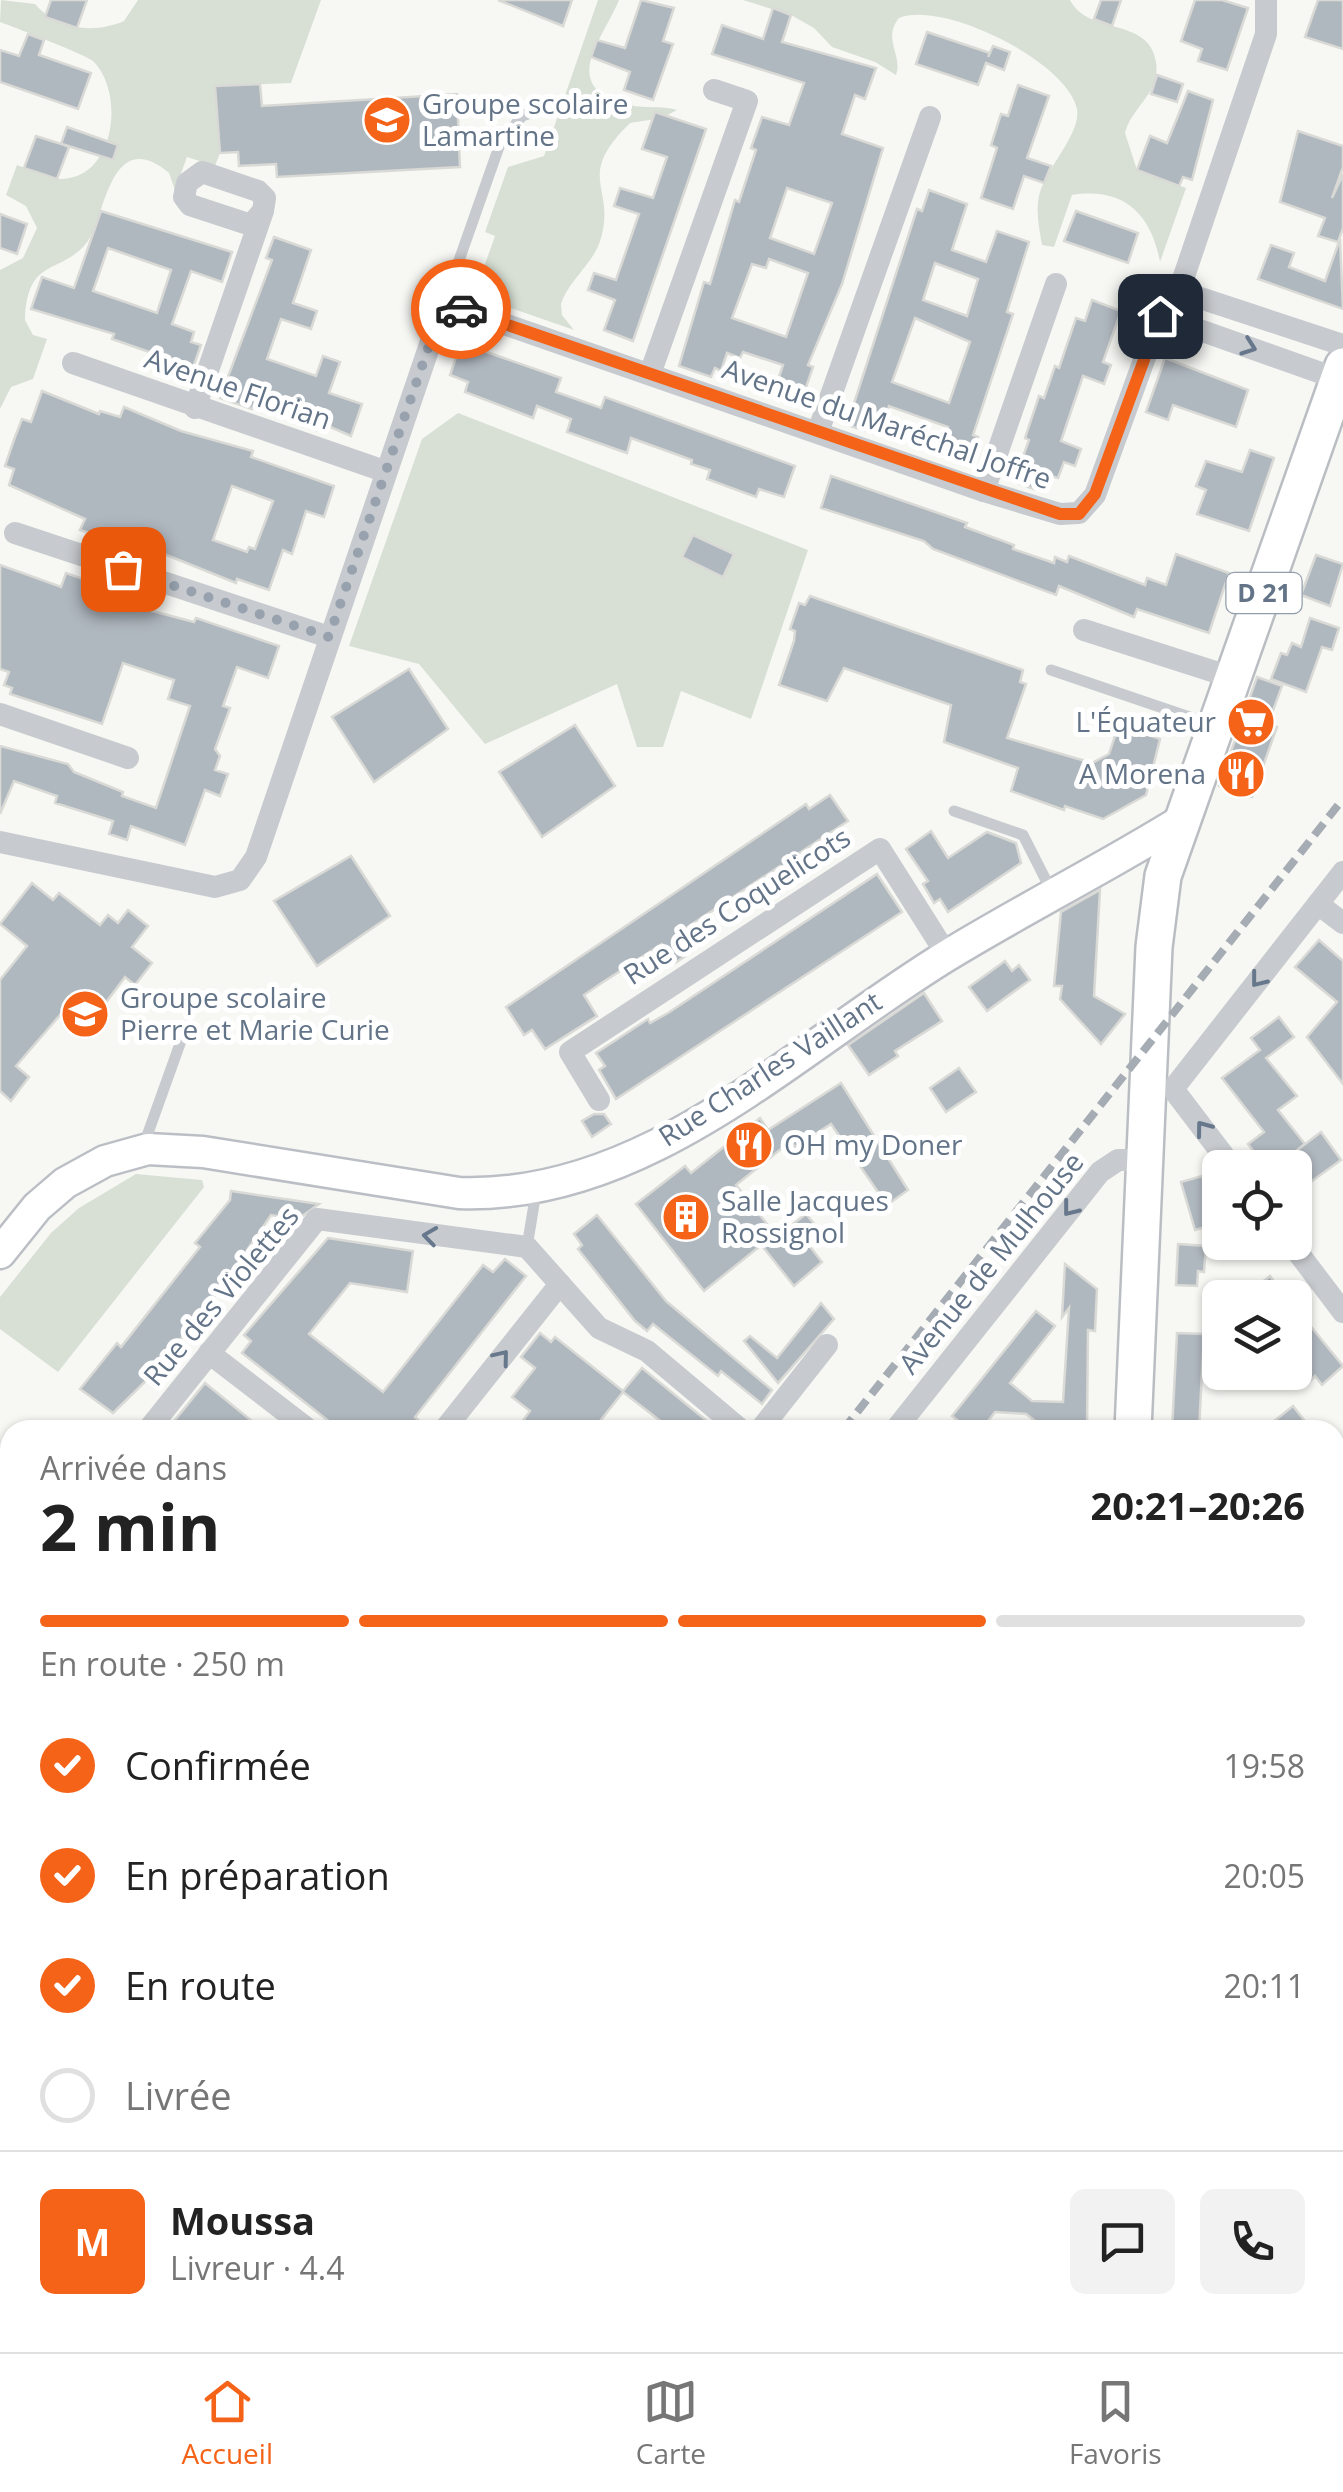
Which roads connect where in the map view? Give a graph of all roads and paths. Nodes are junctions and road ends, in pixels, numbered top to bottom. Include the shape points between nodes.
1 (1266, 0) edge
2 (714, 90) dead end
3 (539, 110) dead end
4 (930, 117) dead end
5 (263, 212) dead end
6 (1056, 284) dead end
7 (1179, 291) junction
8 (444, 302) junction
9 (1160, 316) junction
10 (1343, 344) edge
11 (72, 363) dead end
12 (1341, 373) edge
13 (650, 374) junction
14 (194, 408) junction
15 (818, 432) junction
16 (384, 471) junction
17 (984, 491) junction
18 (15, 533) dead end
19 (1084, 630) dead end
20 (329, 637) junction
21 (1051, 670) dead end
22 (1234, 678) junction
23 (0, 714) edge
24 (1217, 727) junction
25 (128, 758) dead end
26 (954, 811) dead end
27 (1184, 819) junction
28 (0, 842) edge
29 (1343, 872) edge
30 (1053, 894) junction
31 (1318, 904) junction
32 (1343, 923) edge
33 (947, 956) junction
34 (186, 1027) dead end
35 (1161, 1089) junction
36 (599, 1100) dead end
37 (148, 1148) junction
38 (1217, 1150) edge
39 (1146, 1160) junction
40 (536, 1190) junction
41 (527, 1246) junction
42 (0, 1253) edge
43 (1304, 1260) edge
44 (560, 1284) junction
45 (1343, 1312) edge
46 (827, 1345) dead end
47 (209, 1354) junction
48 (156, 1420) edge
49 (296, 1420) edge
50 (452, 1420) edge
51 (729, 1420) edge
52 (768, 1420) edge
53 (904, 1420) edge
54 (1133, 1420) edge

1 - 7 street, Avenue du Maréchal Joffre via 1266,34
2 - 13 street via 747,101
3 - 8 lane via 522,116 500,144
4 - 15 street
5 - 14 street
6 - 17 street
7 - 9 street, Avenue du Maréchal Joffre
7 - 10 street
8 - 13 street, Avenue du Maréchal Joffre
8 - 16 street
9 -> 12 street
9 - 17 street, Avenue du Maréchal Joffre via 1089,506 1079,514 1060,514
11 - 14 street, Avenue Florian
12 - 22 main road, D 21
13 - 15 street, Avenue du Maréchal Joffre
14 - 16 street, Avenue Florian
15 - 17 street, Avenue du Maréchal Joffre
16 - 20 street
18 - 20 street
19 - 22 street
20 - 28 street via 256,857 240,880 215,886
21 - 24 lane
22 - 24 main road, D 21
23 - 25 street
24 - 27 main road, D 21
26 - 30 lane via 1022,835
27 - 30 main road, Rue Charles Vaillant
27 - 35 main road, D 21 via 1156,914
29 - 31 street
30 - 33 main road, Rue Charles Vaillant
31 - 32 street
31 -> 35 street
33 - 36 street, Rue des Coquelicots via 880,849 570,1052
33 - 40 main road, Rue Charles Vaillant via 681,1131
34 - 37 lane
38 -> 35 street
35 - 39 main road, D 21
37 - 40 main road, Rue Charles Vaillant via 459,1193
37 - 42 main road, Rue Charles Vaillant via 105,1160 57,1189
39 -> 53 street, Avenue de Mulhouse via 1118,1160 1096,1176
39 - 54 main road, D 21
40 - 41 lane
41 - 44 street
41 -> 47 street, Rue des Violettes via 317,1219
43 - 45 street
50 -> 44 street
44 - 51 street via 599,1328 647,1351
46 - 52 street
47 - 48 street, Rue des Violettes
47 - 49 street

